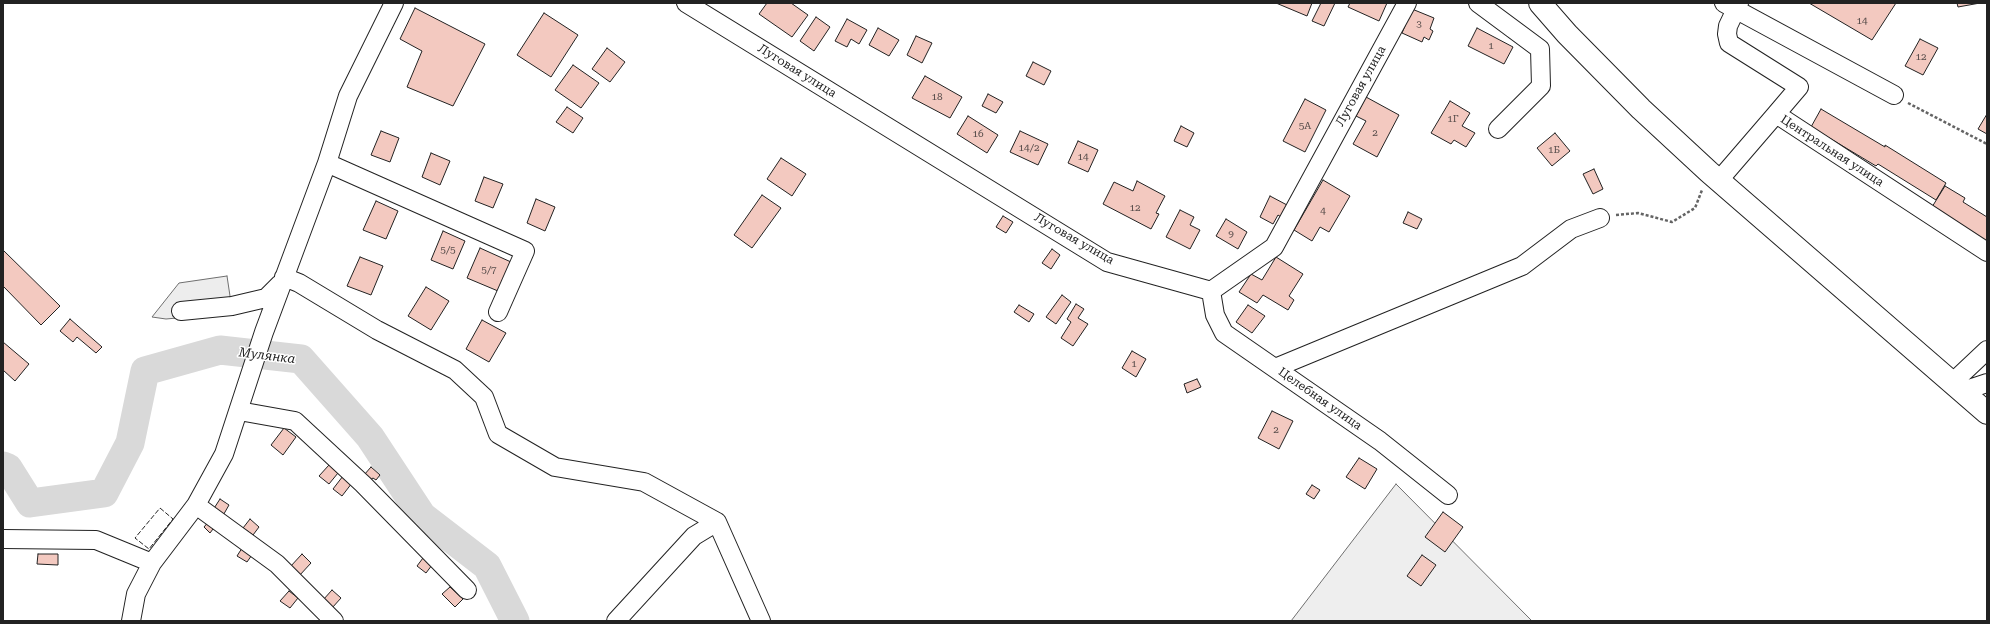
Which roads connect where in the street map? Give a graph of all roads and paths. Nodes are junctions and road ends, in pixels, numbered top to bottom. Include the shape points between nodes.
1 (394, 3) edge
2 (686, 3) edge
3 (1407, 3) edge
4 (1478, 3) edge
5 (1540, 3) edge
6 (1732, 5) edge
7 (1894, 95) joint
8 (1776, 114) junction
9 (1498, 129) dead end
10 (1987, 144) edge
11 (327, 163) junction
12 (1720, 179) junction
13 (1695, 208) dead end
14 (1600, 218) joint
15 (1987, 252) edge
16 (282, 279) junction
17 (1211, 291) junction
18 (181, 311) dead end
19 (498, 312) dead end
20 (1987, 350) edge
21 (1275, 368) junction
22 (1987, 383) edge
23 (1957, 387) junction
24 (239, 411) junction
25 (1987, 413) edge
26 (1448, 495) dead end
27 (196, 505) junction
28 (717, 522) junction
29 (3, 539) edge
30 (152, 563) junction
31 (467, 590) dead end
32 (131, 621) edge
33 (334, 621) edge
34 (616, 621) edge
35 (761, 621) edge

1 - 11 street via 348,96
2 - 17 street, Луговая улица via 1107,262
3 - 17 street, Луговая улица via 1274,247
4 - 9 street via 1540,49 1541,86
5 - 12 main road via 1641,110
6 - 7 street
6 - 8 street, Центральная улица via 1727,28 1730,43 1799,87
7 - 10 path
8 - 12 street
8 - 15 street, Центральная улица
11 - 16 street
11 - 19 street via 525,251
12 - 23 main road
13 - 14 path via 1672,222 1638,213
14 - 21 street via 1571,229 1522,266
16 - 18 street via 266,298 232,306
16 - 24 street
16 - 28 street via 299,283 377,330 455,370 484,397 498,434 555,467 644,482
17 - 21 street, Целебная улица via 1215,315 1224,333
20 - 23 street
21 - 26 street, Целебная улица via 1380,441
22 - 23 street
23 - 25 main road
24 - 27 street via 224,454
24 - 31 street via 295,421 363,484
27 - 30 street
27 - 33 street via 277,564
28 - 34 street via 694,536
28 - 35 street
29 - 30 street via 96,540
30 - 32 street via 136,594

